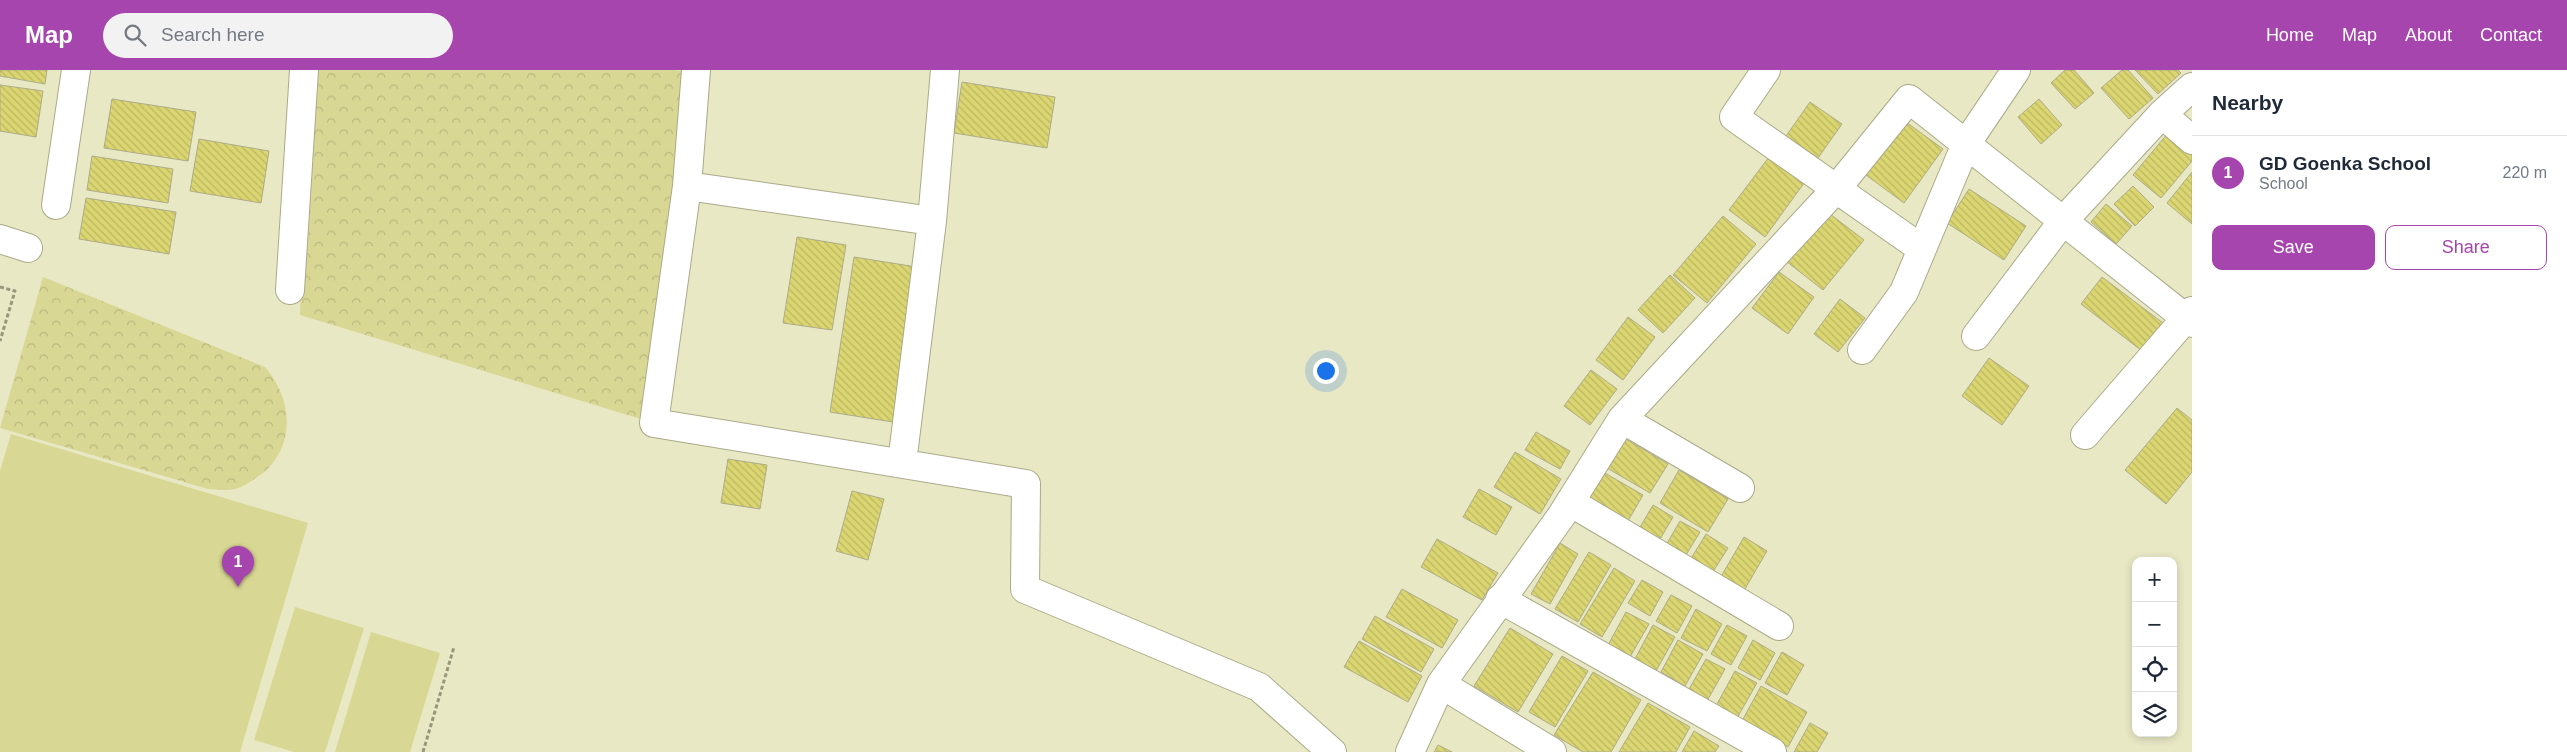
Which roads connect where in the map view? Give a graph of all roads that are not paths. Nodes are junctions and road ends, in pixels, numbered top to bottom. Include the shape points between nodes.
1 (76, 70) edge
2 (304, 70) edge
3 (945, 70) edge
4 (1766, 70) edge
5 (2016, 70) edge
6 (689, 71) edge
7 (2192, 87) edge
8 (2162, 114) junction
9 (2192, 140) edge
10 (1966, 144) junction
11 (687, 186) junction
12 (1837, 188) junction
13 (56, 205) dead end
14 (932, 221) junction
15 (2063, 221) junction
16 (0, 239) edge
17 (28, 248) dead end
18 (1922, 249) junction
19 (290, 290) dead end
20 (2190, 317) edge
21 (1976, 336) dead end
22 (1862, 350) dead end
23 (1622, 419) junction
24 (2085, 435) dead end
25 (902, 463) junction
26 (1740, 488) dead end
27 (1570, 502) junction
28 (1500, 599) junction
29 (1779, 626) dead end
30 (1441, 684) junction
31 (1332, 752) edge
32 (1410, 752) edge
33 (1552, 752) edge
34 (1772, 752) edge

1 - 13 street
2 - 19 street
3 - 14 street
4 - 12 street via 1734,117
5 - 10 street
6 - 11 street
7 - 8 street
8 - 9 street
8 - 15 street
10 - 12 street via 1909,99
10 - 15 street
10 - 18 street
11 - 14 street
11 - 25 street via 654,423
12 - 18 street
12 - 23 street
14 - 25 street
15 - 20 street
15 - 21 street
16 - 17 street
18 - 22 street via 1904,292
20 - 24 street
23 - 26 street
23 - 27 street
25 - 31 street via 1026,484 1025,590 1259,687
27 - 28 street
27 - 29 street
28 - 30 street
28 - 34 street
30 - 32 street
30 - 33 street

